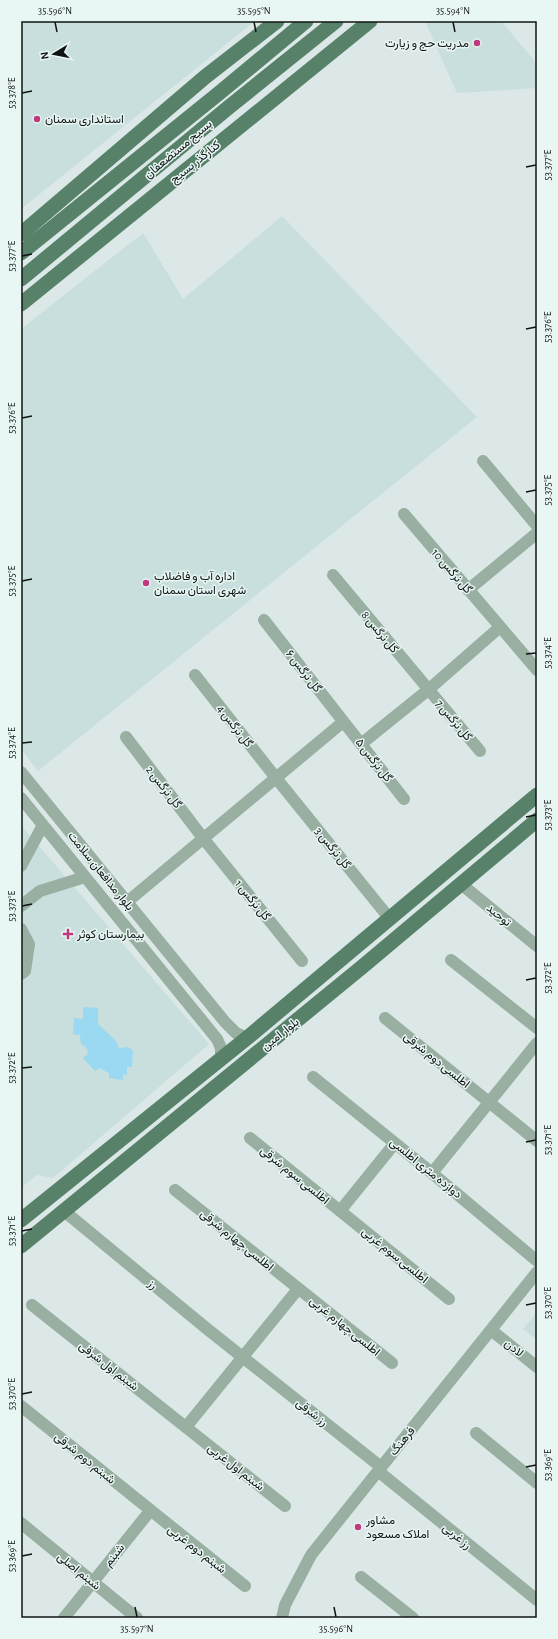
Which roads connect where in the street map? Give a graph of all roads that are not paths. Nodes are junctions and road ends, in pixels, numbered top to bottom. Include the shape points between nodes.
1 (278, 21) edge
2 (306, 21) edge
3 (336, 21) edge
4 (370, 21) edge
5 (223, 90) junction
6 (233, 103) junction
7 (21, 234) edge
8 (21, 253) edge
9 (21, 279) edge
10 (21, 304) edge
11 (483, 461) dead end
12 (404, 514) dead end
13 (537, 526) edge
14 (537, 533) edge
15 (333, 574) dead end
16 (468, 590) junction
17 (264, 620) dead end
18 (500, 627) junction
19 (537, 670) edge
20 (195, 675) dead end
21 (428, 690) junction
22 (343, 722) junction
23 (126, 737) dead end
24 (361, 744) junction
25 (480, 751) dead end
26 (21, 772) edge
27 (276, 778) junction
28 (537, 795) edge
29 (21, 798) edge
30 (404, 799) dead end
31 (537, 820) edge
32 (43, 825) junction
33 (203, 838) junction
34 (21, 866) edge
35 (85, 877) junction
36 (461, 884) junction
37 (127, 902) junction
38 (21, 906) edge
39 (390, 919) junction
40 (21, 929) edge
41 (537, 946) edge
42 (349, 953) junction
43 (452, 960) dead end
44 (302, 962) dead end
45 (362, 967) junction
46 (21, 974) edge
47 (385, 1018) dead end
48 (225, 1022) junction
49 (537, 1028) edge
50 (212, 1033) junction
51 (246, 1038) junction
52 (537, 1043) edge
53 (221, 1058) junction
54 (313, 1076) dead end
55 (489, 1102) junction
56 (133, 1128) junction
57 (250, 1138) dead end
58 (537, 1141) edge
59 (396, 1143) junction
60 (146, 1144) junction
61 (432, 1173) junction
62 (175, 1190) dead end
63 (64, 1211) junction
64 (340, 1212) junction
65 (21, 1220) edge
66 (21, 1246) edge
67 (537, 1261) edge
68 (537, 1272) edge
69 (298, 1289) junction
70 (449, 1299) dead end
71 (32, 1305) dead end
72 (491, 1330) junction
73 (243, 1358) junction
74 (392, 1363) dead end
75 (537, 1367) edge
76 (21, 1406) edge
77 (186, 1428) junction
78 (476, 1434) dead end
79 (380, 1469) junction
80 (537, 1483) edge
81 (285, 1506) dead end
82 (150, 1511) junction
83 (21, 1523) edge
84 (361, 1577) dead end
85 (92, 1582) junction
86 (245, 1586) dead end
87 (537, 1599) edge
88 (64, 1618) edge
89 (137, 1618) edge
90 (282, 1618) edge
91 (413, 1618) edge

1 - 7 main road via 205,77
2 - 5 main road, بسیج مستضعفان
3 - 6 main road, بسیج مستضعفان
4 - 10 main road, کنارگذر بسیج
5 - 6 main road
5 - 8 main road, بسیج مستضعفان
6 - 9 main road, بسیج مستضعفان
11 - 13 street
12 - 16 street, گل نرگس 10
14 - 16 street
15 - 21 street, گل نرگس 8
16 - 18 street, گل نرگس 10
17 - 22 street, گل نرگس ۶
18 - 19 street, گل نرگس 10
18 - 21 street
20 - 27 street, گل نرگس 4
21 - 24 street
21 - 25 street, گل نرگس 7
22 - 24 street, گل نرگس ۵
22 - 27 street
23 - 33 street, گل نرگس 2
24 - 30 street, گل نرگس ۵
26 - 37 street, بلوار مدافعان سلامت
27 - 33 street
27 - 39 street, گل نرگس 3
28 - 39 main road, بلوار امین
29 - 32 street, بلوار مدافعان سلامت
31 - 36 main road, بلوار امین
32 - 34 street
32 - 35 street, بلوار مدافعان سلامت
33 - 37 street
33 - 44 street, گل نرگس 1
35 - 38 street via 40,891
35 - 50 street, بلوار مدافعان سلامت
36 - 41 street, توحید
36 - 45 main road, بلوار امین
37 - 48 street, بلوار مدافعان سلامت
39 - 42 main road, بلوار امین
40 - 46 street via 30,944 25,971
42 - 45 main road
42 - 51 main road, بلوار امین
43 - 49 street
45 - 60 main road, بلوار امین
47 - 55 street, اطلسی دوم شرقی
48 - 50 street via 219,1033
48 - 51 street, بلوار مدافعان سلامت via 236,1033
50 - 53 street, بلوار مدافعان سلامت via 221,1048
51 - 53 main road, بلوار امین
52 - 55 street
53 - 56 main road, بلوار امین
54 - 59 street, دوازده متری اطلسی
55 - 58 street, اطلسی دوم شرقی
55 - 61 street
56 - 60 main road
56 - 65 main road, بلوار امین
57 - 64 street, اطلسی سوم شرقی
59 - 61 street, دوازده متری اطلسی
59 - 64 street
60 - 63 main road, بلوار امین
61 - 67 street, دوازده متری اطلسی
62 - 69 street, اطلسی چهارم شرقی
63 - 66 main road, بلوار امین
63 - 73 street, رز
64 - 70 street, اطلسی سوم غربی
68 - 72 street, فرهنگ
69 - 73 street
69 - 74 street, اطلسی چهارم غربی
71 - 77 street, شبنم اول شرقی
72 - 75 street, لادن
72 - 79 street, فرهنگ
73 - 77 street
73 - 79 street, رز شرقی
76 - 82 street, شبنم دوم شرقی
77 - 81 street, شبنم اول غربی
78 - 80 street
79 - 87 street, رز غربی
79 - 90 street, فرهنگ via 311,1555 285,1605
82 - 85 street, شبنم
82 - 86 street, شبنم دوم غربی
83 - 85 street, شبنم اصلی
84 - 91 street
85 - 88 street, شبنم
85 - 89 street, شبنم اصلی

